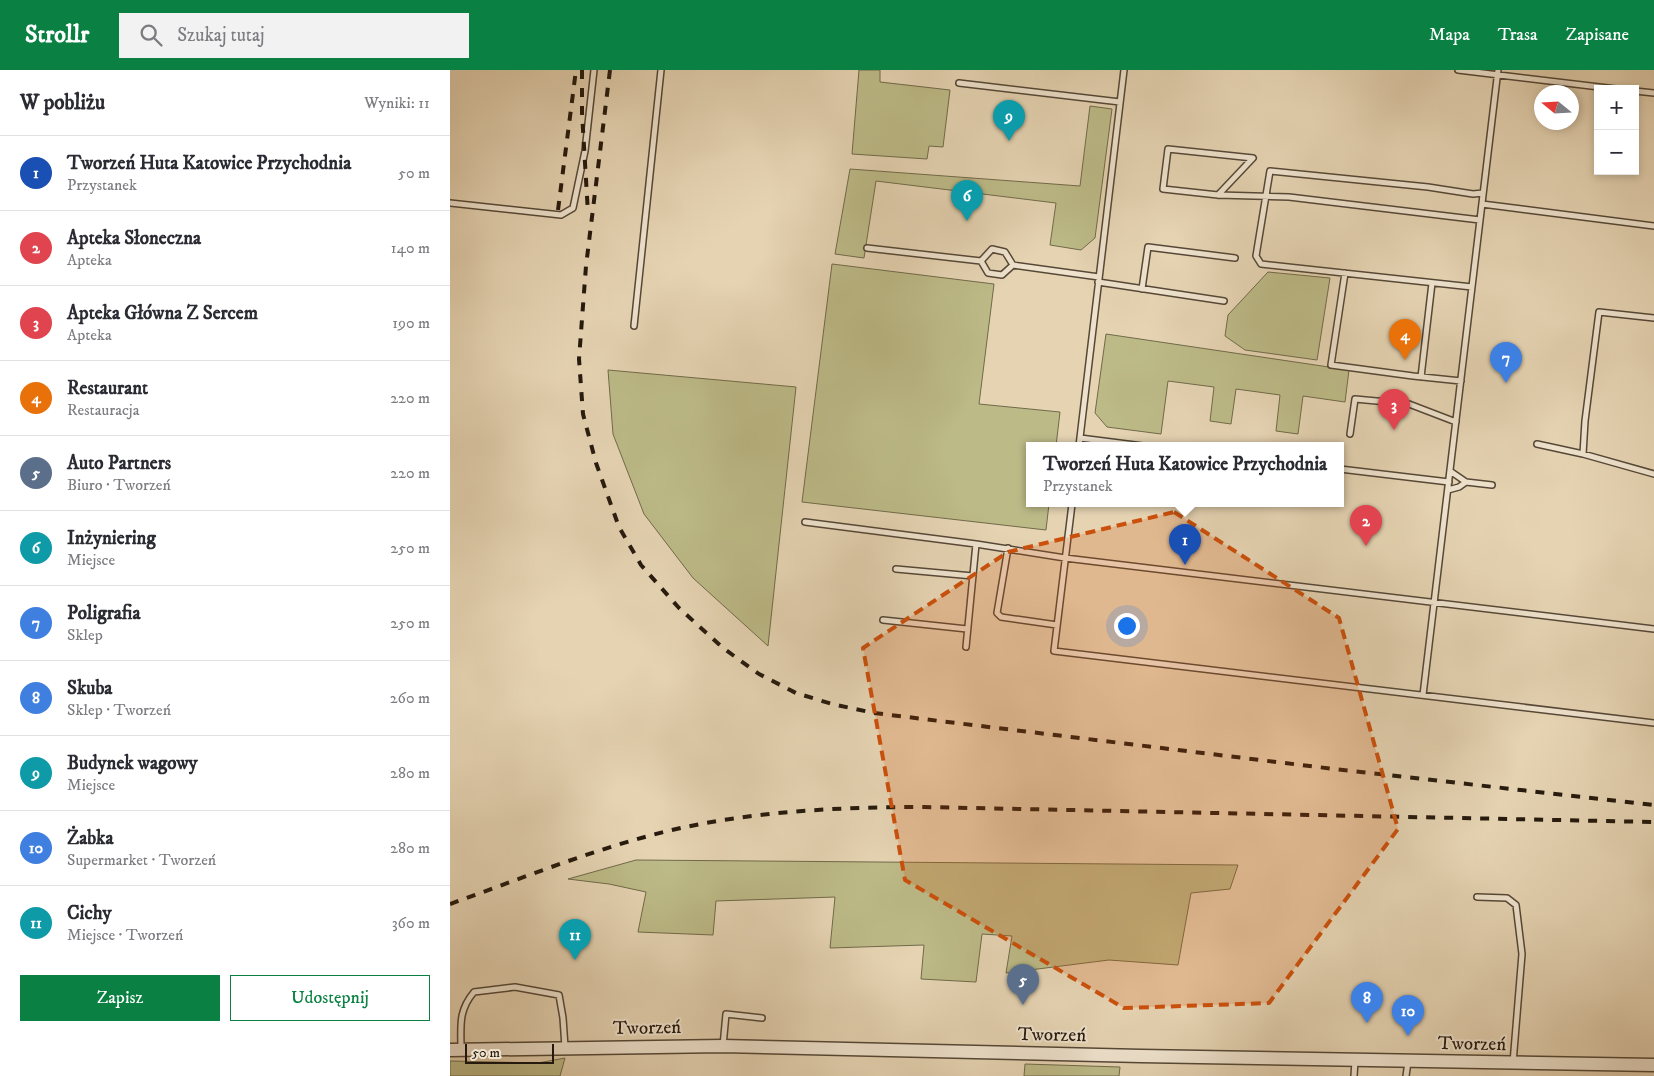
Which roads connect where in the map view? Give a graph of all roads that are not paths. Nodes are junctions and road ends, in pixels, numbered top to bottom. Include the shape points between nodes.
1 (594, 70) edge
2 (661, 70) edge
3 (1124, 70) edge
4 (1458, 70) edge
5 (1498, 72) edge
6 (959, 84) dead end
7 (1594, 86) edge
8 (1639, 91) edge
9 (1654, 93) edge
10 (1120, 102) junction
11 (1483, 192) junction
12 (1218, 195) junction
13 (1265, 196) junction
14 (450, 203) edge
15 (1482, 204) junction
16 (1480, 220) junction
17 (1654, 226) edge
18 (867, 248) dead end
19 (1235, 258) dead end
20 (982, 261) junction
21 (1014, 265) junction
22 (1345, 273) junction
23 (1099, 279) junction
24 (1432, 283) junction
25 (1142, 288) junction
26 (1472, 288) junction
27 (1224, 302) dead end
28 (1654, 318) edge
29 (634, 326) dead end
30 (1421, 377) junction
31 (1461, 381) junction
32 (1456, 422) junction
33 (1350, 434) dead end
34 (1080, 438) junction
35 (1080, 442) edge
36 (1095, 442) edge
37 (1537, 444) dead end
38 (1583, 454) junction
39 (1344, 469) edge
40 (1450, 471) junction
41 (1654, 474) edge
42 (1449, 482) junction
43 (1466, 482) junction
44 (1492, 485) dead end
45 (1448, 490) junction
46 (1072, 507) edge
47 (805, 522) dead end
48 (976, 544) junction
49 (1008, 548) junction
50 (1065, 558) junction
51 (896, 569) dead end
52 (973, 576) junction
53 (1434, 602) junction
54 (883, 620) dead end
55 (1057, 625) junction
56 (968, 629) junction
57 (1654, 629) edge
58 (966, 647) dead end
59 (1423, 695) junction
60 (1654, 723) edge
61 (1477, 897) dead end
62 (762, 1018) dead end
63 (722, 1046) junction
64 (565, 1048) junction
65 (455, 1050) edge
66 (1355, 1060) junction
67 (1408, 1061) junction
68 (1513, 1063) junction
69 (1654, 1065) edge
70 (1354, 1076) edge
71 (1406, 1076) edge

1 - 14 lane via 573,208 561,215
2 - 29 lane
3 - 10 lane
4 - 5 lane
5 - 7 lane
5 - 11 lane
6 - 10 lane
8 - 9 lane
10 - 23 lane
11 - 13 lane via 1473,194 1270,171
11 - 15 lane
12 - 12 lane via 1163,188 1168,148 1253,158
12 - 13 lane
13 - 16 lane
13 - 22 lane via 1256,256 1261,264
15 - 16 lane
15 - 17 lane
16 - 26 lane
18 - 20 lane
19 - 25 lane via 1148,247
20 - 21 lane via 988,274 1002,275
20 - 21 lane via 992,249 1005,252
21 - 23 lane
22 - 24 lane
22 - 30 lane via 1331,364
23 - 25 lane
23 - 34 lane
24 - 26 lane
24 - 30 lane
25 - 27 lane
26 - 31 lane
28 - 38 lane via 1599,312
30 - 31 lane
31 - 32 lane
32 - 33 lane via 1409,404 1355,399
32 - 40 lane
34 - 35 lane
34 - 36 lane
37 - 38 lane
38 - 41 lane
39 - 42 lane
40 - 42 lane
40 - 43 lane
42 - 45 lane
43 - 44 lane
43 - 45 lane
45 - 53 lane
46 - 50 lane
47 - 48 lane
48 - 49 lane
48 - 52 lane
49 - 50 lane
49 - 55 lane via 997,613 1001,617
50 - 53 lane
50 - 55 lane
51 - 52 lane
52 - 56 lane
53 - 57 lane
53 - 59 lane
54 - 56 lane
55 - 59 lane via 1054,651
56 - 58 lane
59 - 60 lane
61 - 68 lane via 1507,898 1516,905 1522,954
62 - 63 lane via 726,1014
63 - 64 street, Tworzeń
63 - 66 street, Tworzeń
64 - 65 street, Tworzeń
64 - 65 lane via 559,995 515,987 474,992 465,1003
66 - 67 street, Tworzeń
66 - 70 lane
67 - 68 street, Tworzeń
67 - 71 lane
68 - 69 street, Tworzeń

